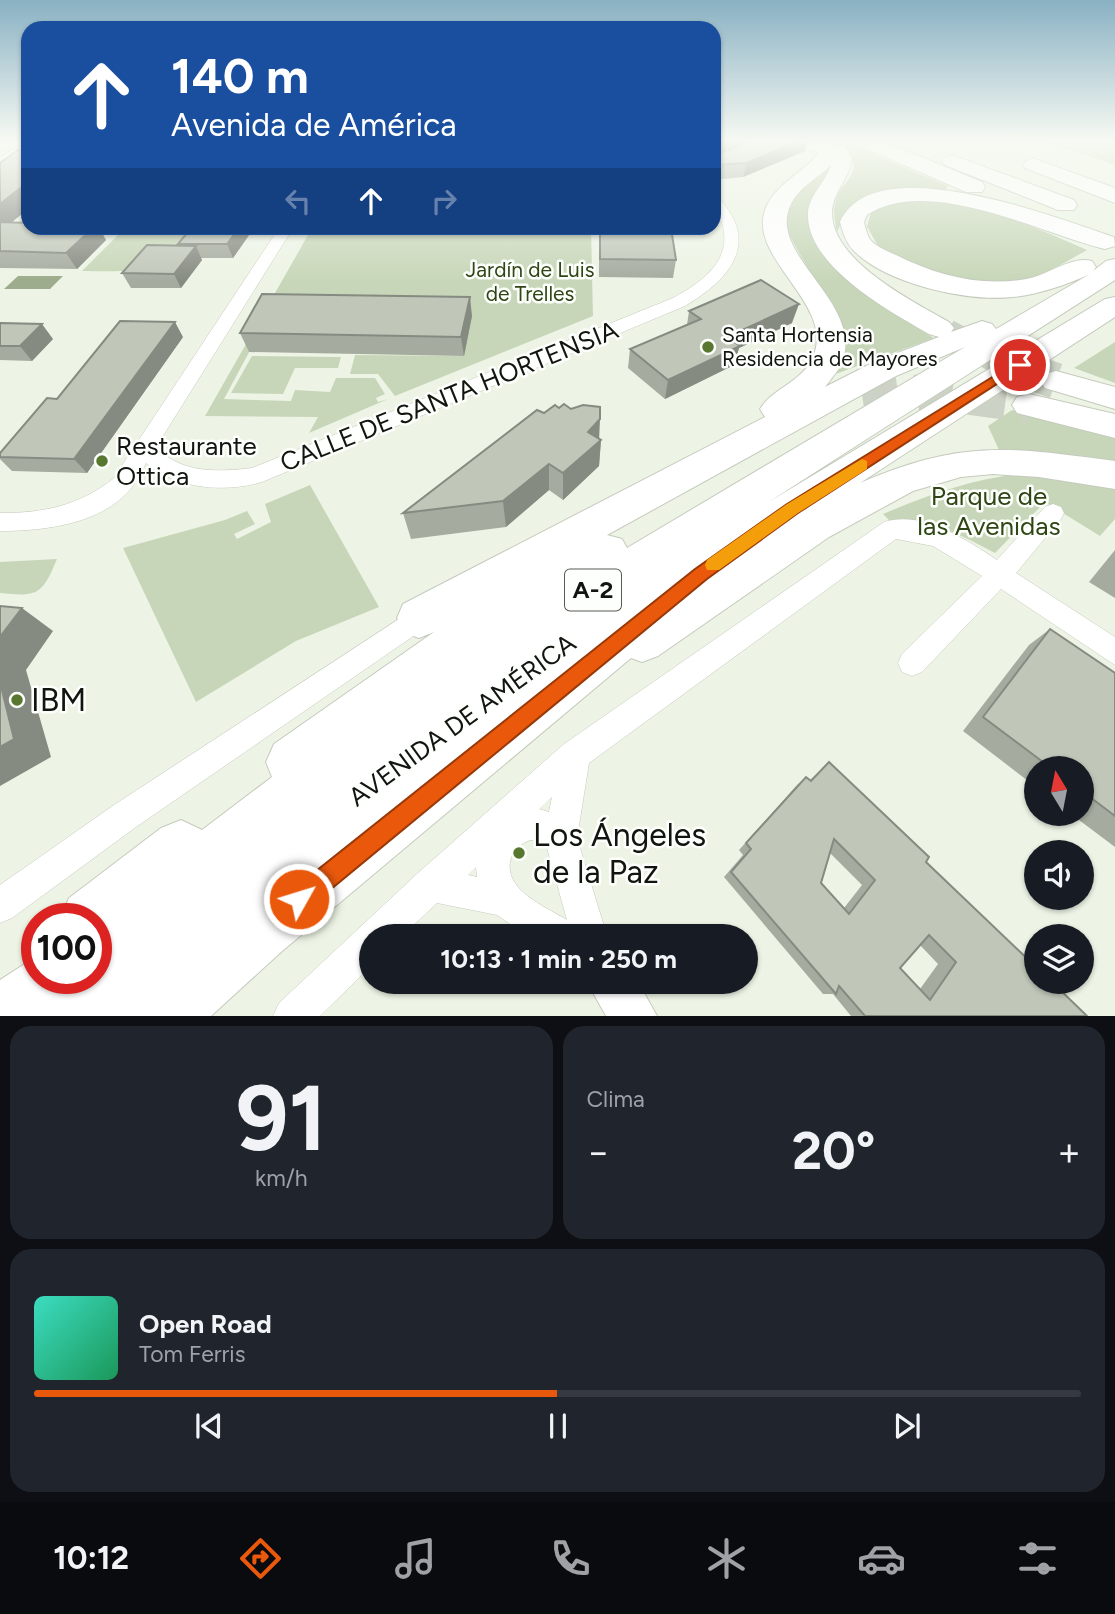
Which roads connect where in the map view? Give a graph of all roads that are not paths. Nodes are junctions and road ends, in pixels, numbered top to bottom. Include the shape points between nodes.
1 (793, 187) edge
2 (833, 187) edge
3 (960, 187) edge
4 (1010, 187) edge
5 (1097, 187) edge
6 (1115, 196) edge
7 (721, 212) edge
8 (282, 235) edge
9 (1110, 269) edge
10 (939, 328) tunnel mouth
11 (1056, 381) tunnel mouth
12 (1115, 398) edge
13 (863, 401) tunnel mouth
14 (1029, 405) tunnel mouth
15 (1115, 426) edge
16 (145, 448) junction
17 (684, 474) junction
18 (1115, 475) edge
19 (792, 508) junction
20 (1053, 513) dead end
21 (0, 522) edge
22 (1000, 573) junction
23 (419, 618) joint
24 (1115, 652) edge
25 (912, 663) dead end
26 (575, 755) junction
27 (458, 772) junction
28 (561, 838) junction
29 (430, 885) junction
30 (505, 899) junction
31 (111, 903) edge
32 (0, 906) edge
33 (389, 924) edge
34 (541, 924) edge
35 (586, 924) edge
36 (112, 935) edge
37 (359, 952) edge
38 (21, 979) edge
39 (35, 994) edge
40 (618, 994) edge
41 (0, 1000) edge
42 (3, 1016) edge
43 (84, 1016) edge
44 (162, 1016) edge
45 (292, 1016) edge
46 (634, 1016) edge

1 - 17 highway via 775,213 776,240 817,297 831,327 828,358 808,387
2 - 10 highway via 822,201 821,230 849,269 892,302
3 - 9 highway
4 - 9 highway via 1086,213
5 - 6 highway
7 - 16 street, CALLE DE SANTA HORTENSIA via 729,224 730,256 712,283 679,302 254,476 198,479 153,458
8 - 16 street
9 - 9 highway via 1032,288 947,286 877,256 856,238 853,221 858,210 876,200 926,194 979,203
9 - 17 highway via 988,328 884,369
9 - 19 highway, AVENIDA DE AMÉRICA / A-2
9 - 36 highway, AVENIDA DE AMÉRICA / A-2 via 502,646 304,785
11 - 12 highway
13 - 31 highway via 486,621
14 - 15 highway
16 - 21 street via 121,485 87,509 50,520
17 - 23 highway
18 - 27 highway via 991,461 919,473 879,490 825,520 643,640
19 - 27 highway via 701,574
19 - 43 highway, AVENIDA DE AMÉRICA / A-2 via 734,535 660,580 436,736 277,858
20 - 22 street
22 - 24 street
22 - 25 street
22 - 26 street via 931,534 892,529
23 - 32 street
26 - 28 street
26 - 29 street
27 - 44 highway
28 - 30 street via 544,825 524,824 506,835 495,855 494,878
28 - 35 street
29 - 30 street
29 - 33 street
30 - 34 street
37 - 45 street
38 - 41 highway
39 - 42 highway
40 - 46 street

